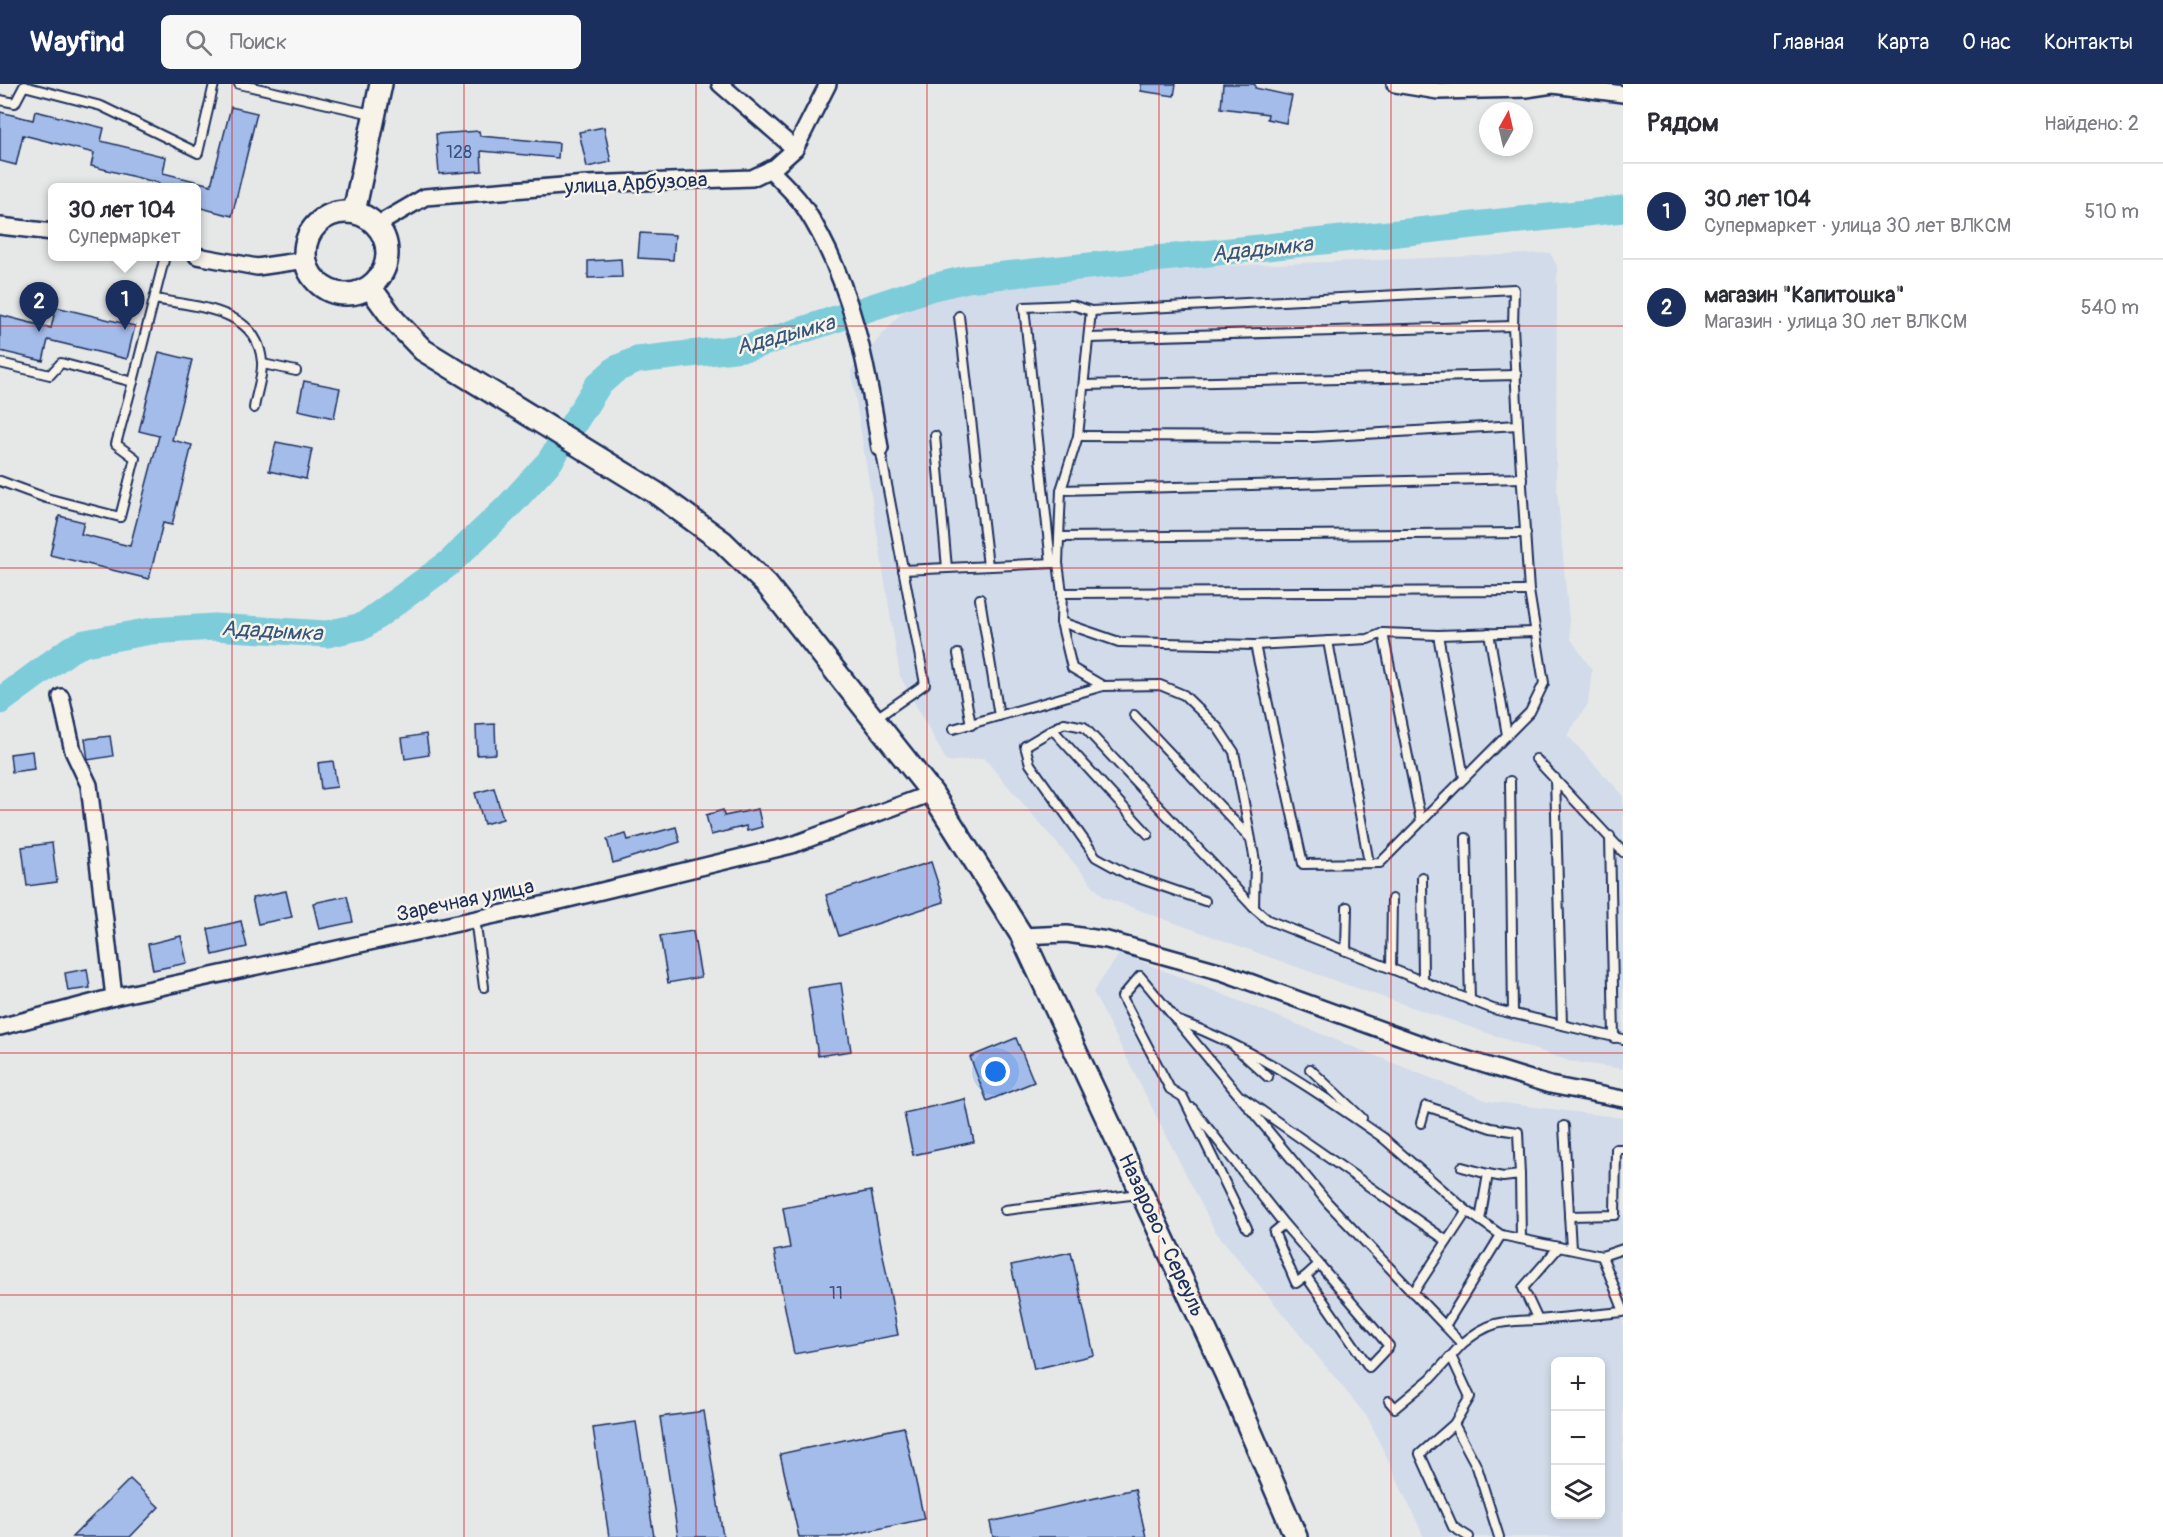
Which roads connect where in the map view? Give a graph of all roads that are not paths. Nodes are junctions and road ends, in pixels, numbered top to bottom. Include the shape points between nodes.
1 (214, 84) edge
2 (239, 84) edge
3 (381, 84) edge
4 (720, 84) edge
5 (828, 84) edge
6 (1395, 84) edge
7 (1553, 85) edge
8 (1623, 94) edge
9 (0, 100) edge
10 (374, 115) junction
11 (795, 149) junction
12 (770, 169) junction
13 (354, 212) junction
14 (377, 225) junction
15 (0, 226) edge
16 (48, 231) edge
17 (201, 257) edge
18 (306, 260) junction
19 (164, 261) edge
20 (370, 287) junction
21 (155, 299) junction
22 (1091, 311) junction
23 (959, 316) dead end
24 (1513, 326) junction
25 (1089, 338) junction
26 (0, 363) edge
27 (262, 364) junction
28 (296, 371) dead end
29 (1517, 375) junction
30 (133, 382) junction
31 (1084, 385) junction
32 (254, 408) dead end
33 (1518, 425) junction
34 (935, 436) dead end
35 (1078, 436) junction
36 (880, 448) joint
37 (1522, 478) junction
38 (0, 481) edge
39 (1062, 490) junction
40 (1526, 533) junction
41 (1060, 537) junction
42 (1055, 563) junction
43 (988, 566) junction
44 (947, 568) junction
45 (903, 570) junction
46 (1529, 591) junction
47 (1062, 593) junction
48 (980, 599) dead end
49 (1061, 622) junction
50 (1536, 632) junction
51 (1383, 633) junction
52 (1489, 633) junction
53 (1438, 635) junction
54 (1328, 641) junction
55 (1255, 645) junction
56 (958, 654) dead end
57 (1103, 686) junction
58 (61, 697) dead end
59 (1134, 715) dead end
60 (999, 716) junction
61 (874, 720) junction
62 (971, 724) junction
63 (953, 729) dead end
64 (1053, 730) junction
65 (1507, 735) junction
66 (1536, 759) dead end
67 (1464, 778) junction
68 (1555, 778) junction
69 (1510, 781) dead end
70 (932, 793) junction
71 (1421, 821) junction
72 (1148, 834) dead end
73 (1610, 836) junction
74 (1466, 838) dead end
75 (1251, 839) junction
76 (1623, 852) edge
77 (1369, 863) junction
78 (1422, 877) dead end
79 (1392, 899) dead end
80 (1205, 901) dead end
81 (1347, 907) dead end
82 (1254, 908) junction
83 (475, 918) junction
84 (1022, 936) junction
85 (1346, 951) junction
86 (1391, 968) junction
87 (1423, 981) junction
88 (484, 987) dead end
89 (114, 998) junction
90 (1470, 1000) junction
91 (1513, 1014) junction
92 (1176, 1019) junction
93 (1562, 1026) junction
94 (0, 1027) edge
95 (1223, 1036) junction
96 (1619, 1039) edge
97 (1310, 1070) dead end
98 (1268, 1077) dead end
99 (1233, 1090) junction
100 (1183, 1097) junction
101 (1623, 1099) edge
102 (1421, 1123) dead end
103 (1564, 1126) dead end
104 (1385, 1139) junction
105 (1623, 1149) edge
106 (1462, 1167) dead end
107 (1488, 1174) junction
108 (1520, 1175) junction
109 (1619, 1191) edge
110 (1143, 1194) junction
111 (1005, 1210) dead end
112 (1467, 1211) junction
113 (1569, 1216) junction
114 (1480, 1220) junction
115 (1284, 1224) junction
116 (1247, 1228) dead end
117 (1501, 1235) junction
118 (1521, 1239) junction
119 (1447, 1241) junction
120 (1559, 1247) junction
121 (1623, 1249) edge
122 (1571, 1250) junction
123 (1602, 1256) junction
124 (1319, 1264) junction
125 (1306, 1276) junction
126 (1413, 1293) junction
127 (1623, 1311) edge
128 (1538, 1320) junction
129 (1445, 1326) junction
130 (1462, 1344) junction
131 (1451, 1356) junction
132 (1389, 1401) dead end
133 (1454, 1424) junction
134 (1296, 1537) edge
135 (1469, 1537) edge
136 (1499, 1537) edge

1 - 9 lane via 198,153 101,106 24,86 15,103
2 - 10 lane
3 - 10 street
4 - 11 street
5 - 11 street
6 - 7 street via 1438,91
7 - 8 street
10 - 13 street
11 - 12 street, улица Арбузова
12 - 14 street, улица Арбузова via 752,178 587,184 425,197
12 - 36 street via 805,208 836,266 859,333
13 - 14 street
13 - 18 street via 339,212 318,223 306,242
14 - 20 street via 384,235 388,256 382,274
15 - 16 street
17 - 18 street via 257,267
18 - 20 street via 314,279 332,291 354,294
19 - 21 lane
20 - 61 street, Назарово - Сереуль via 423,350 656,493 723,542 767,585
21 - 27 lane via 230,314 253,336
21 - 30 lane
22 - 24 lane via 1514,289
22 - 25 lane
22 - 42 lane via 1072,305 1024,307
23 - 43 lane
24 - 25 lane
24 - 29 lane
25 - 31 lane
26 - 30 lane via 50,375 60,363
27 - 28 lane
27 - 32 lane
29 - 31 lane
29 - 33 lane
30 - 38 lane via 116,444 135,458 120,517 46,498
31 - 35 lane
33 - 35 lane via 1313,437
33 - 37 lane
34 - 44 lane
35 - 39 lane
36 - 45 lane
37 - 39 lane
37 - 40 lane
39 - 41 lane
40 - 41 lane
40 - 46 lane
41 - 42 lane
42 - 43 lane
42 - 47 lane
43 - 44 lane
44 - 45 lane
45 - 61 lane via 925,684
46 - 47 lane
46 - 50 lane
47 - 49 lane
48 - 60 lane
49 - 55 lane via 1119,642
49 - 57 lane via 1072,668
50 - 52 lane
50 - 65 lane via 1544,683 1530,712
51 - 53 lane
51 - 54 lane via 1368,639
51 - 71 lane
52 - 53 lane
52 - 65 lane
53 - 67 lane
54 - 55 lane
54 - 77 lane
55 - 77 lane via 1303,864
56 - 62 lane
57 - 60 lane
57 - 75 lane via 1160,685 1184,695 1218,728 1234,752
58 - 89 street via 73,751 89,785
59 - 75 lane
60 - 62 lane
61 - 70 street, Назарово - Сереуль
62 - 63 lane
64 - 72 lane
64 - 80 lane via 1025,746 1030,764 1096,856 1127,874
64 - 82 lane via 1064,723 1084,727
65 - 67 lane
66 - 68 lane
67 - 71 lane
68 - 73 lane
68 - 93 lane
69 - 91 lane
70 - 83 street, Заречная улица via 792,845
70 - 84 street, Назарово - Сереуль
71 - 77 lane via 1380,863
73 - 76 lane
73 - 96 lane
74 - 90 lane
75 - 82 lane via 1256,861
78 - 87 lane
79 - 86 lane
81 - 85 lane
82 - 85 lane via 1268,920
83 - 88 lane
83 - 89 street, Заречная улица
84 - 101 street via 1067,934 1107,940 1222,972 1451,1055 1550,1085
84 - 110 street, Назарово - Сереуль
85 - 86 lane
86 - 87 lane
87 - 90 lane
89 - 94 street, Заречная улица
90 - 91 lane
91 - 93 lane
92 - 95 lane
92 - 99 lane
92 - 100 lane via 1140,976 1122,997 1170,1089
93 - 96 lane
95 - 98 lane
95 - 104 lane via 1299,1078
97 - 104 lane
99 - 119 lane
99 - 126 lane via 1328,1203
100 - 115 lane
100 - 116 lane
102 - 108 lane via 1426,1106 1491,1128 1518,1132
103 - 113 lane
104 - 112 lane
105 - 109 lane via 1616,1149
106 - 107 lane
107 - 108 lane
107 - 114 lane
108 - 118 lane
109 - 113 lane via 1615,1215
110 - 111 lane
110 - 134 street, Назарово - Сереуль
112 - 114 lane
112 - 119 lane
113 - 122 lane
114 - 117 lane
115 - 124 lane
115 - 125 lane via 1274,1232 1296,1283
117 - 118 lane
117 - 129 lane
118 - 120 lane
119 - 126 lane
120 - 122 lane
120 - 128 lane via 1523,1288
121 - 123 lane
122 - 123 lane
123 - 127 lane
124 - 125 lane
124 - 125 lane via 1389,1346 1369,1366
126 - 129 lane
127 - 128 lane
128 - 130 lane via 1497,1321
129 - 130 lane
130 - 131 lane
131 - 132 lane via 1395,1408
131 - 133 lane via 1470,1397
133 - 135 lane via 1420,1454 1453,1527
133 - 136 lane via 1477,1467

